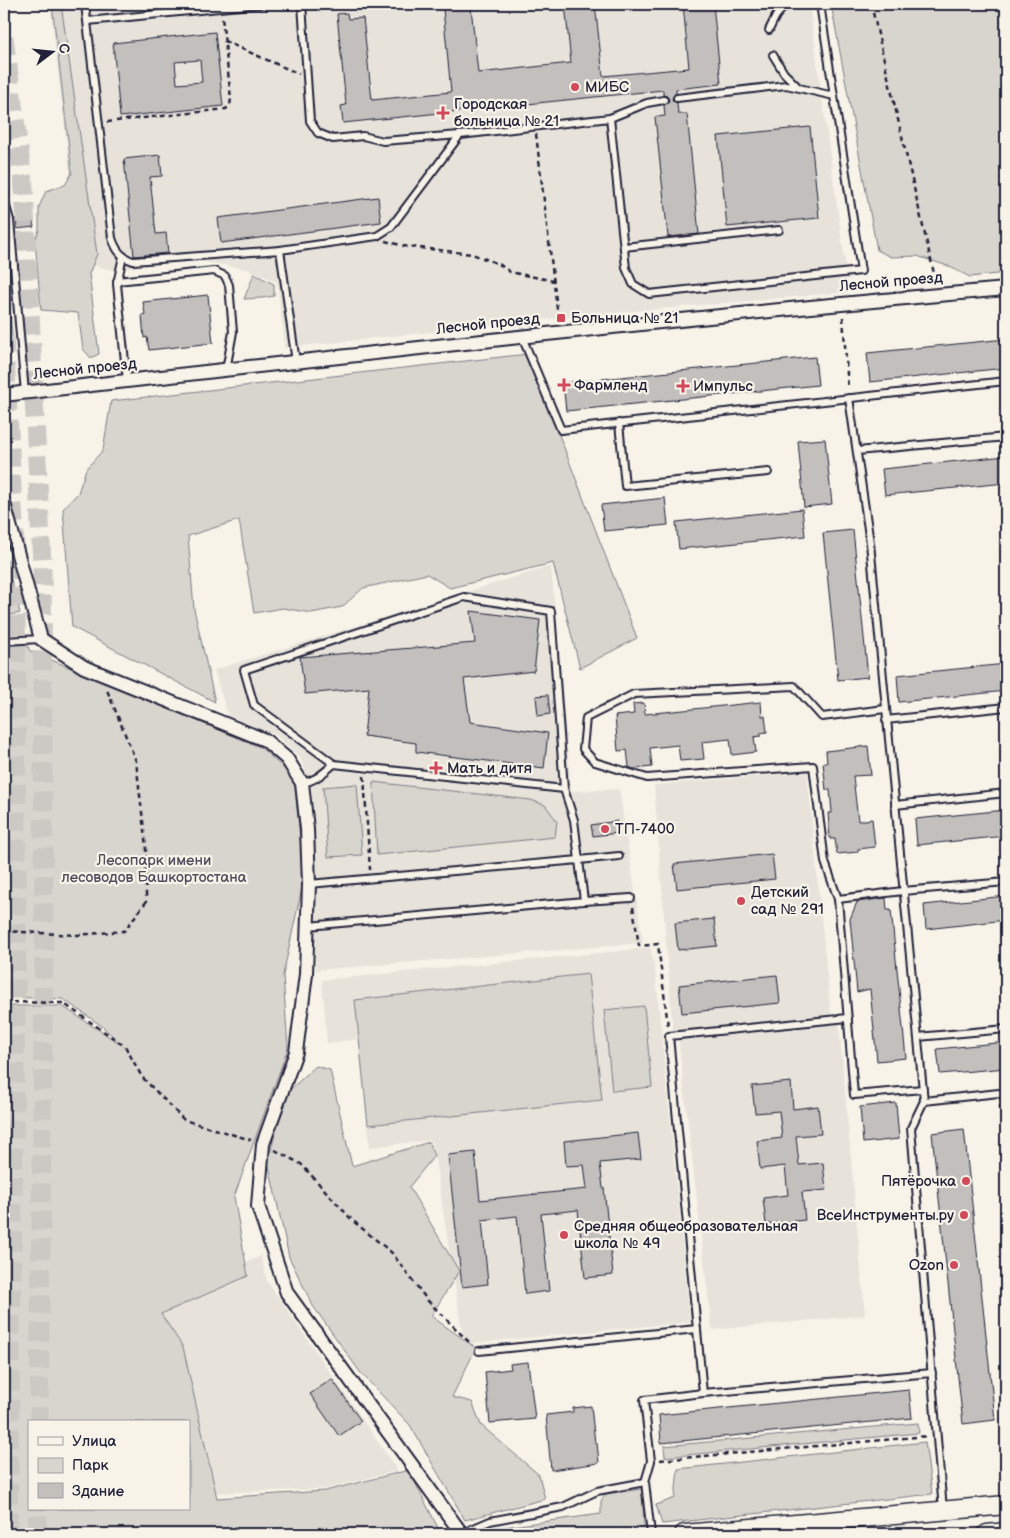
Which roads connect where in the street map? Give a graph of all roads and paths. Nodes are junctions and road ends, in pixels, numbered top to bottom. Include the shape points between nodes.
1 (85, 4) edge
2 (260, 4) edge
3 (302, 4) edge
4 (786, 4) edge
5 (820, 4) edge
6 (871, 4) edge
7 (221, 8) junction
8 (88, 21) junction
9 (768, 30) dead end
10 (224, 41) junction
11 (773, 55) dead end
12 (307, 78) junction
13 (798, 87) junction
14 (834, 96) junction
15 (677, 98) dead end
16 (664, 100) dead end
17 (610, 118) junction
18 (99, 123) junction
19 (535, 126) junction
20 (460, 135) junction
21 (4, 199) edge
22 (779, 230) dead end
23 (378, 236) junction
24 (624, 246) junction
25 (280, 250) junction
26 (123, 256) junction
27 (117, 281) junction
28 (554, 281) junction
29 (1006, 289) edge
30 (939, 294) junction
31 (842, 303) junction
32 (557, 309) dead end
33 (522, 336) junction
34 (296, 362) junction
35 (226, 370) junction
36 (127, 381) junction
37 (1006, 381) edge
38 (25, 392) junction
39 (4, 395) edge
40 (849, 398) junction
41 (618, 423) junction
42 (1006, 437) edge
43 (857, 451) junction
44 (768, 472) dead end
45 (4, 502) edge
46 (41, 639) junction
47 (4, 641) edge
48 (100, 674) junction
49 (1006, 707) edge
50 (885, 709) junction
51 (886, 720) junction
52 (334, 764) junction
53 (364, 767) junction
54 (302, 783) junction
55 (564, 789) junction
56 (1006, 793) edge
57 (895, 806) junction
58 (619, 856) dead end
59 (579, 860) junction
60 (370, 878) junction
61 (1006, 882) edge
62 (309, 884) junction
63 (903, 891) junction
64 (631, 898) joint
65 (838, 899) junction
66 (584, 901) junction
67 (308, 926) junction
68 (4, 931) edge
69 (848, 1018) junction
70 (1006, 1029) edge
71 (670, 1036) junction
72 (918, 1037) junction
73 (923, 1090) junction
74 (999, 1093) junction
75 (1006, 1098) edge
76 (924, 1101) junction
77 (1006, 1163) edge
78 (697, 1329) junction
79 (479, 1351) dead end
80 (932, 1373) junction
81 (703, 1392) junction
82 (937, 1436) junction
83 (651, 1461) junction
84 (645, 1482) junction
85 (1006, 1505) edge
86 (942, 1510) junction
87 (1006, 1532) edge
88 (324, 1534) edge
89 (462, 1534) edge
90 (650, 1534) edge
91 (684, 1534) edge
92 (987, 1534) edge

1 - 8 lane
2 - 7 lane
3 - 12 lane
4 - 9 lane
5 - 14 lane
6 - 30 path
7 - 8 lane
7 - 10 path
8 - 18 lane
10 - 12 path
10 - 18 path via 231,99 226,109
11 - 13 lane
12 - 20 lane via 310,121 318,133 333,139 363,136 383,141
13 - 14 lane
13 - 15 lane via 786,84
14 - 24 lane via 861,271 649,294 634,284 626,268
16 - 17 lane via 647,102
17 - 19 lane
17 - 24 lane
18 - 26 lane via 112,238
19 - 20 lane
19 - 28 path
20 - 23 lane via 391,227
21 - 38 lane via 10,220
22 - 24 lane
23 - 25 lane
23 - 28 path via 404,246 472,254 510,272
25 - 26 lane via 133,261
25 - 34 lane
26 - 27 lane
27 - 35 lane via 214,271 223,274 229,285 233,326
27 - 36 lane
28 - 32 path
29 - 30 street, Лесной проезд
30 - 31 street, Лесной проезд
31 - 33 street, Лесной проезд
31 - 40 path
33 - 34 street, Лесной проезд
33 - 41 lane via 561,430
34 - 35 street, Лесной проезд
35 - 36 street, Лесной проезд
36 - 38 street, Лесной проезд
37 - 40 lane
38 - 39 street, Лесной проезд
40 - 41 lane
40 - 43 lane
41 - 44 lane via 625,486
42 - 43 lane
43 - 50 lane via 870,543
45 - 46 street
46 - 47 lane
46 - 48 street
48 - 54 street via 265,740 287,759
48 - 68 path via 136,761 146,847 146,902 124,931 78,934
49 - 51 lane
50 - 51 lane
50 - 65 lane via 822,717 794,686 634,694 586,718 583,749 595,762 647,778 814,766 825,862
51 - 57 lane
52 - 53 lane
52 - 54 lane via 316,779
52 - 55 lane via 254,705 244,670 464,597 551,610
53 - 55 lane
53 - 60 path
54 - 62 street via 308,830
55 - 59 lane via 574,820
56 - 57 lane
57 - 63 lane
58 - 59 lane
59 - 60 lane
59 - 66 lane
60 - 62 lane
61 - 63 lane
62 - 67 street
63 - 65 lane
63 - 72 lane
64 - 66 lane
64 - 71 path via 640,946 658,944
65 - 69 lane
66 - 67 lane
67 - 89 street via 306,974 296,1052 263,1144 258,1206 287,1293
69 - 71 lane
69 - 73 lane via 854,1096
70 - 72 lane
71 - 78 lane
72 - 73 lane
73 - 76 lane
74 - 75 lane
74 - 76 lane
74 - 77 path
76 - 80 lane via 911,1128
78 - 79 lane
78 - 81 lane
80 - 81 lane
80 - 82 lane
81 - 83 lane via 644,1400
82 - 83 path
82 - 86 lane
83 - 84 lane
84 - 89 lane via 597,1491 563,1506 490,1521
84 - 90 lane
85 - 86 main road
86 - 91 main road
87 - 92 main road
88 - 89 path

